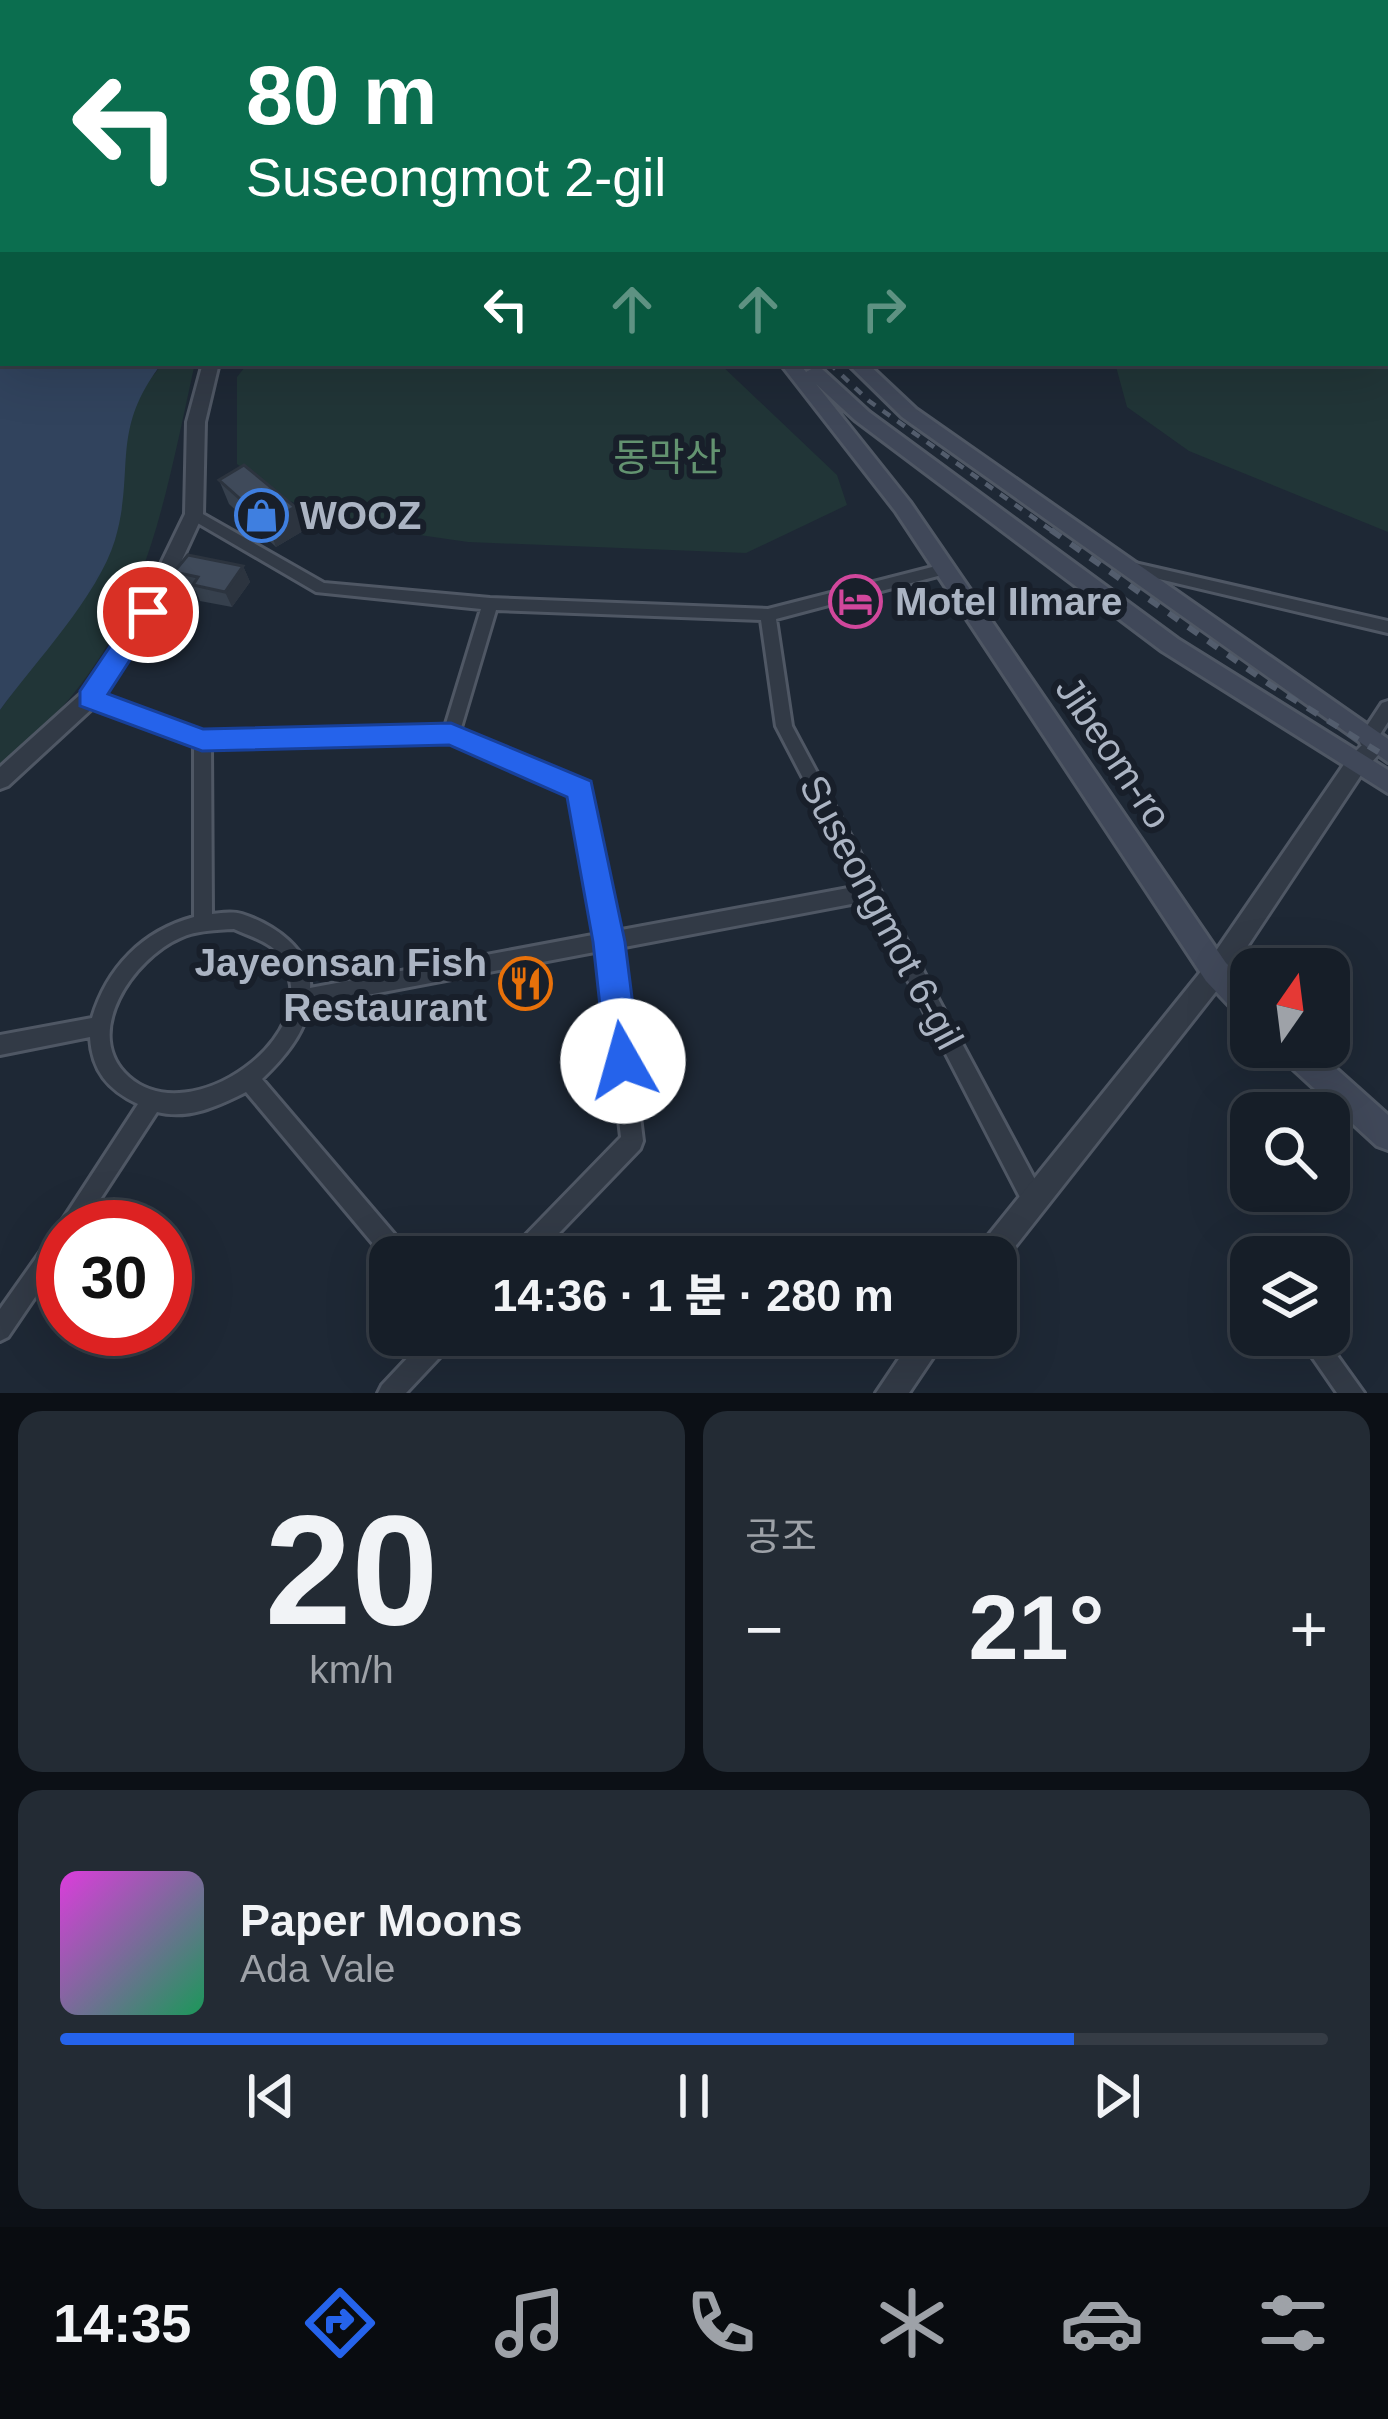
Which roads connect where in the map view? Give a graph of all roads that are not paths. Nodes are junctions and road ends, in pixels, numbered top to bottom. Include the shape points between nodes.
1 (210, 366) edge
2 (791, 366) edge
3 (808, 366) edge
4 (859, 366) edge
5 (194, 514) junction
6 (1121, 565) junction
7 (944, 569) junction
8 (490, 604) junction
9 (769, 615) junction
10 (1388, 627) edge
11 (90, 698) junction
12 (1388, 708) edge
13 (451, 734) junction
14 (202, 740) junction
15 (1377, 746) edge
16 (1355, 766) junction
17 (0, 780) edge
18 (1388, 783) edge
19 (872, 892) junction
20 (203, 922) junction
21 (609, 942) junction
22 (1216, 972) junction
23 (1230, 986) edge
24 (303, 998) junction
25 (100, 1026) junction
26 (0, 1045) edge
27 (1313, 1068) edge
28 (250, 1080) junction
29 (152, 1101) junction
30 (1388, 1135) edge
31 (1032, 1197) junction
32 (87, 1200) edge
33 (382, 1236) edge
34 (540, 1236) edge
35 (1003, 1236) edge
36 (36, 1276) edge
37 (0, 1329) edge
38 (425, 1356) edge
39 (918, 1356) edge
40 (1324, 1356) edge
41 (390, 1393) edge
42 (891, 1393) edge
43 (1352, 1393) edge

1 - 5 street via 196,422
2 - 7 main road, Jibeom-ro
3 - 16 main road via 862,416 1170,646
4 - 6 main road via 909,413
5 - 8 street via 322,588
5 - 11 street via 148,612
6 - 10 street
6 - 15 main road
7 - 9 street
7 - 22 main road, Jibeom-ro
8 - 9 street
8 - 13 street
9 - 19 street, Suseongmot 6-gil via 784,726
11 - 14 street
11 - 17 street
12 - 15 street
13 - 14 street
13 - 21 street via 580,790
14 - 20 street
15 - 16 street
16 - 18 main road
16 - 22 street
19 - 21 street
19 - 31 street, Suseongmot 6-gil
20 - 24 street via 264,928 300,969
20 - 25 street via 140,953 117,980
21 - 24 street
21 - 34 street via 632,1141
22 - 23 main road, Jibeom-ro
22 - 31 street
24 - 28 street via 276,1056
25 - 26 street
25 - 29 street via 107,1067
27 - 30 main road
28 - 29 street via 184,1104
28 - 33 street
29 - 32 street
31 - 35 street
36 - 37 street
38 - 41 street
39 - 42 street
40 - 43 street

